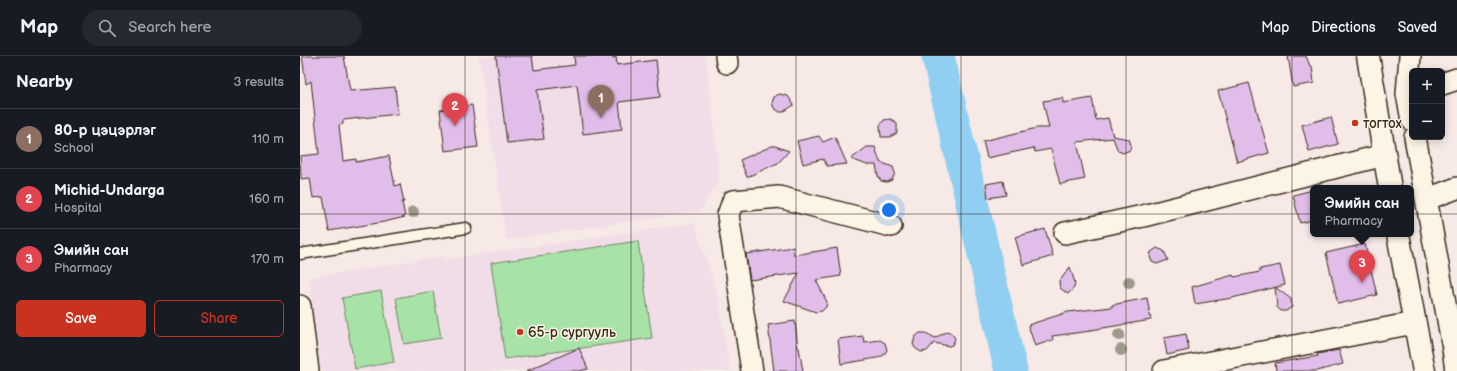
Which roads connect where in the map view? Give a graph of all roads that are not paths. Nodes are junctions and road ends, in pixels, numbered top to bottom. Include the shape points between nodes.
1 (1368, 56) edge
2 (1410, 56) edge
3 (1410, 68) edge
4 (1457, 80) edge
5 (1445, 83) edge
6 (1416, 140) edge
7 (1384, 155) junction
8 (1389, 185) edge
9 (1457, 188) edge
10 (1427, 199) junction
11 (891, 226) dead end
12 (466, 228) dead end
13 (1065, 233) dead end
14 (1399, 237) edge
15 (300, 254) edge
16 (300, 306) edge
17 (1414, 323) junction
18 (1455, 348) edge
19 (308, 371) edge
20 (752, 371) edge
21 (1164, 371) edge
22 (1424, 371) edge
23 (1456, 371) edge

1 - 7 main road
2 - 3 street
4 - 5 street
6 - 10 street
7 - 8 main road
7 - 13 street via 1143,216
9 - 10 street
10 - 18 street
11 - 20 street via 780,197 733,202 728,215
12 - 15 lane
14 - 17 main road
16 - 19 street
17 - 21 street
17 - 22 main road
18 - 23 street

